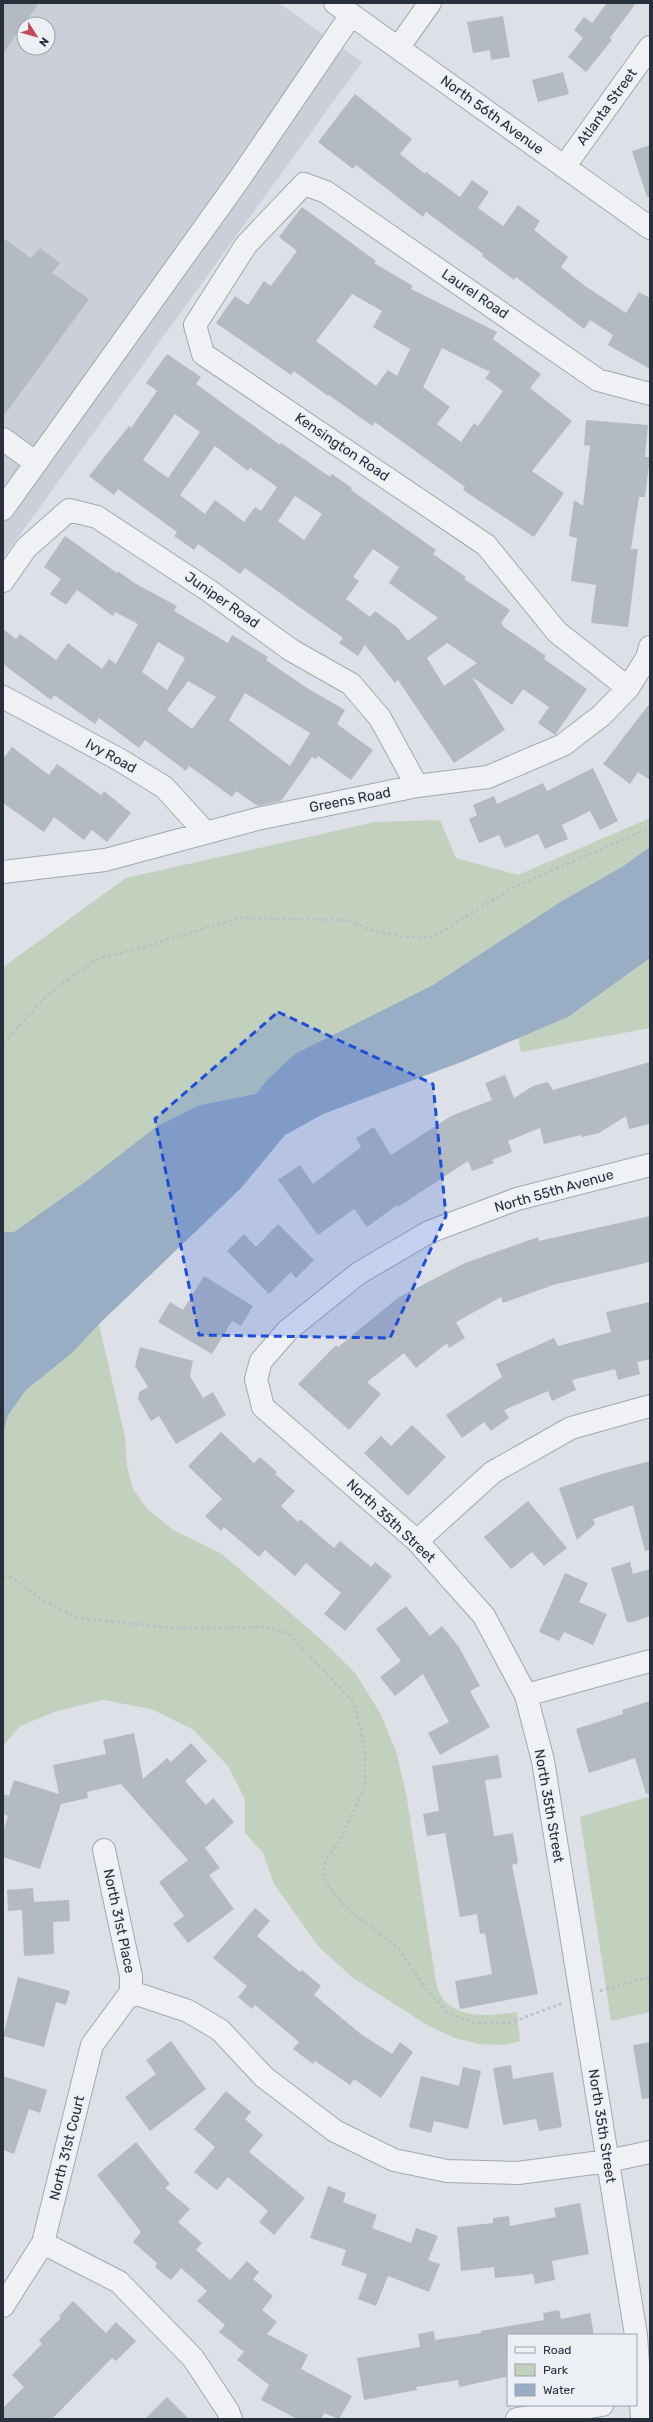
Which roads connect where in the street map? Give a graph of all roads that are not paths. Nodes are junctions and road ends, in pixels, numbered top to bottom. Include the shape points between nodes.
1 (430, 3) edge
2 (343, 9) edge
3 (650, 47) edge
4 (398, 48) junction
5 (564, 167) junction
6 (304, 184) joint
7 (650, 228) edge
8 (650, 394) edge
9 (3, 439) edge
10 (36, 463) junction
11 (3, 509) edge
12 (3, 581) edge
13 (650, 647) edge
14 (628, 688) junction
15 (3, 697) edge
16 (417, 786) junction
17 (204, 832) junction
18 (3, 872) edge
19 (650, 1165) edge
20 (256, 1380) joint
21 (650, 1406) edge
22 (417, 1541) junction
23 (650, 1661) edge
24 (526, 1695) junction
25 (104, 1850) dead end
26 (131, 1992) junction
27 (650, 2152) edge
28 (608, 2161) junction
29 (43, 2242) junction
30 (3, 2306) edge
31 (636, 2334) edge
32 (637, 2346) edge
33 (642, 2404) edge
34 (596, 2406) edge
35 (231, 2419) edge
36 (517, 2419) edge

1 - 4 street
2 - 4 street, North 56th Avenue
2 - 10 street via 240,178
3 - 5 street, Atlanta Street
4 - 5 street, North 56th Avenue
5 - 7 street, North 56th Avenue
6 - 8 street, Laurel Road via 326,192 598,380
6 - 14 street, Kensington Road via 246,245 195,325 203,354 486,545 557,632
9 - 10 street
10 - 11 street
12 - 16 street, Juniper Road via 26,548 69,510 97,517 208,590 291,650 351,684 380,718
13 - 14 street, Greens Road via 647,658
14 - 16 street, Greens Road via 602,715 564,745 488,776
15 - 17 street, Ivy Road via 120,760 164,787
16 - 17 street, Greens Road
17 - 18 street, Greens Road via 105,860
19 - 20 street, North 55th Avenue via 517,1199 429,1232 359,1273 288,1330 261,1361
20 - 22 street, North 35th Street via 263,1407
21 - 22 street via 571,1428 493,1472
22 - 24 street, North 35th Street via 484,1616
23 - 24 street
24 - 28 street, North 35th Street via 543,1761
25 - 26 street, North 31st Place via 131,1976
26 - 28 street via 188,2011 220,2030 264,2077 335,2131 394,2160 447,2171 518,2173
26 - 29 street, North 31st Court via 92,2045
27 - 28 street
28 - 31 street, North 35th Street
29 - 30 street, North 31st Court
29 - 35 street via 119,2282 193,2358
32 - 33 street, North 35th Street
34 - 36 street

